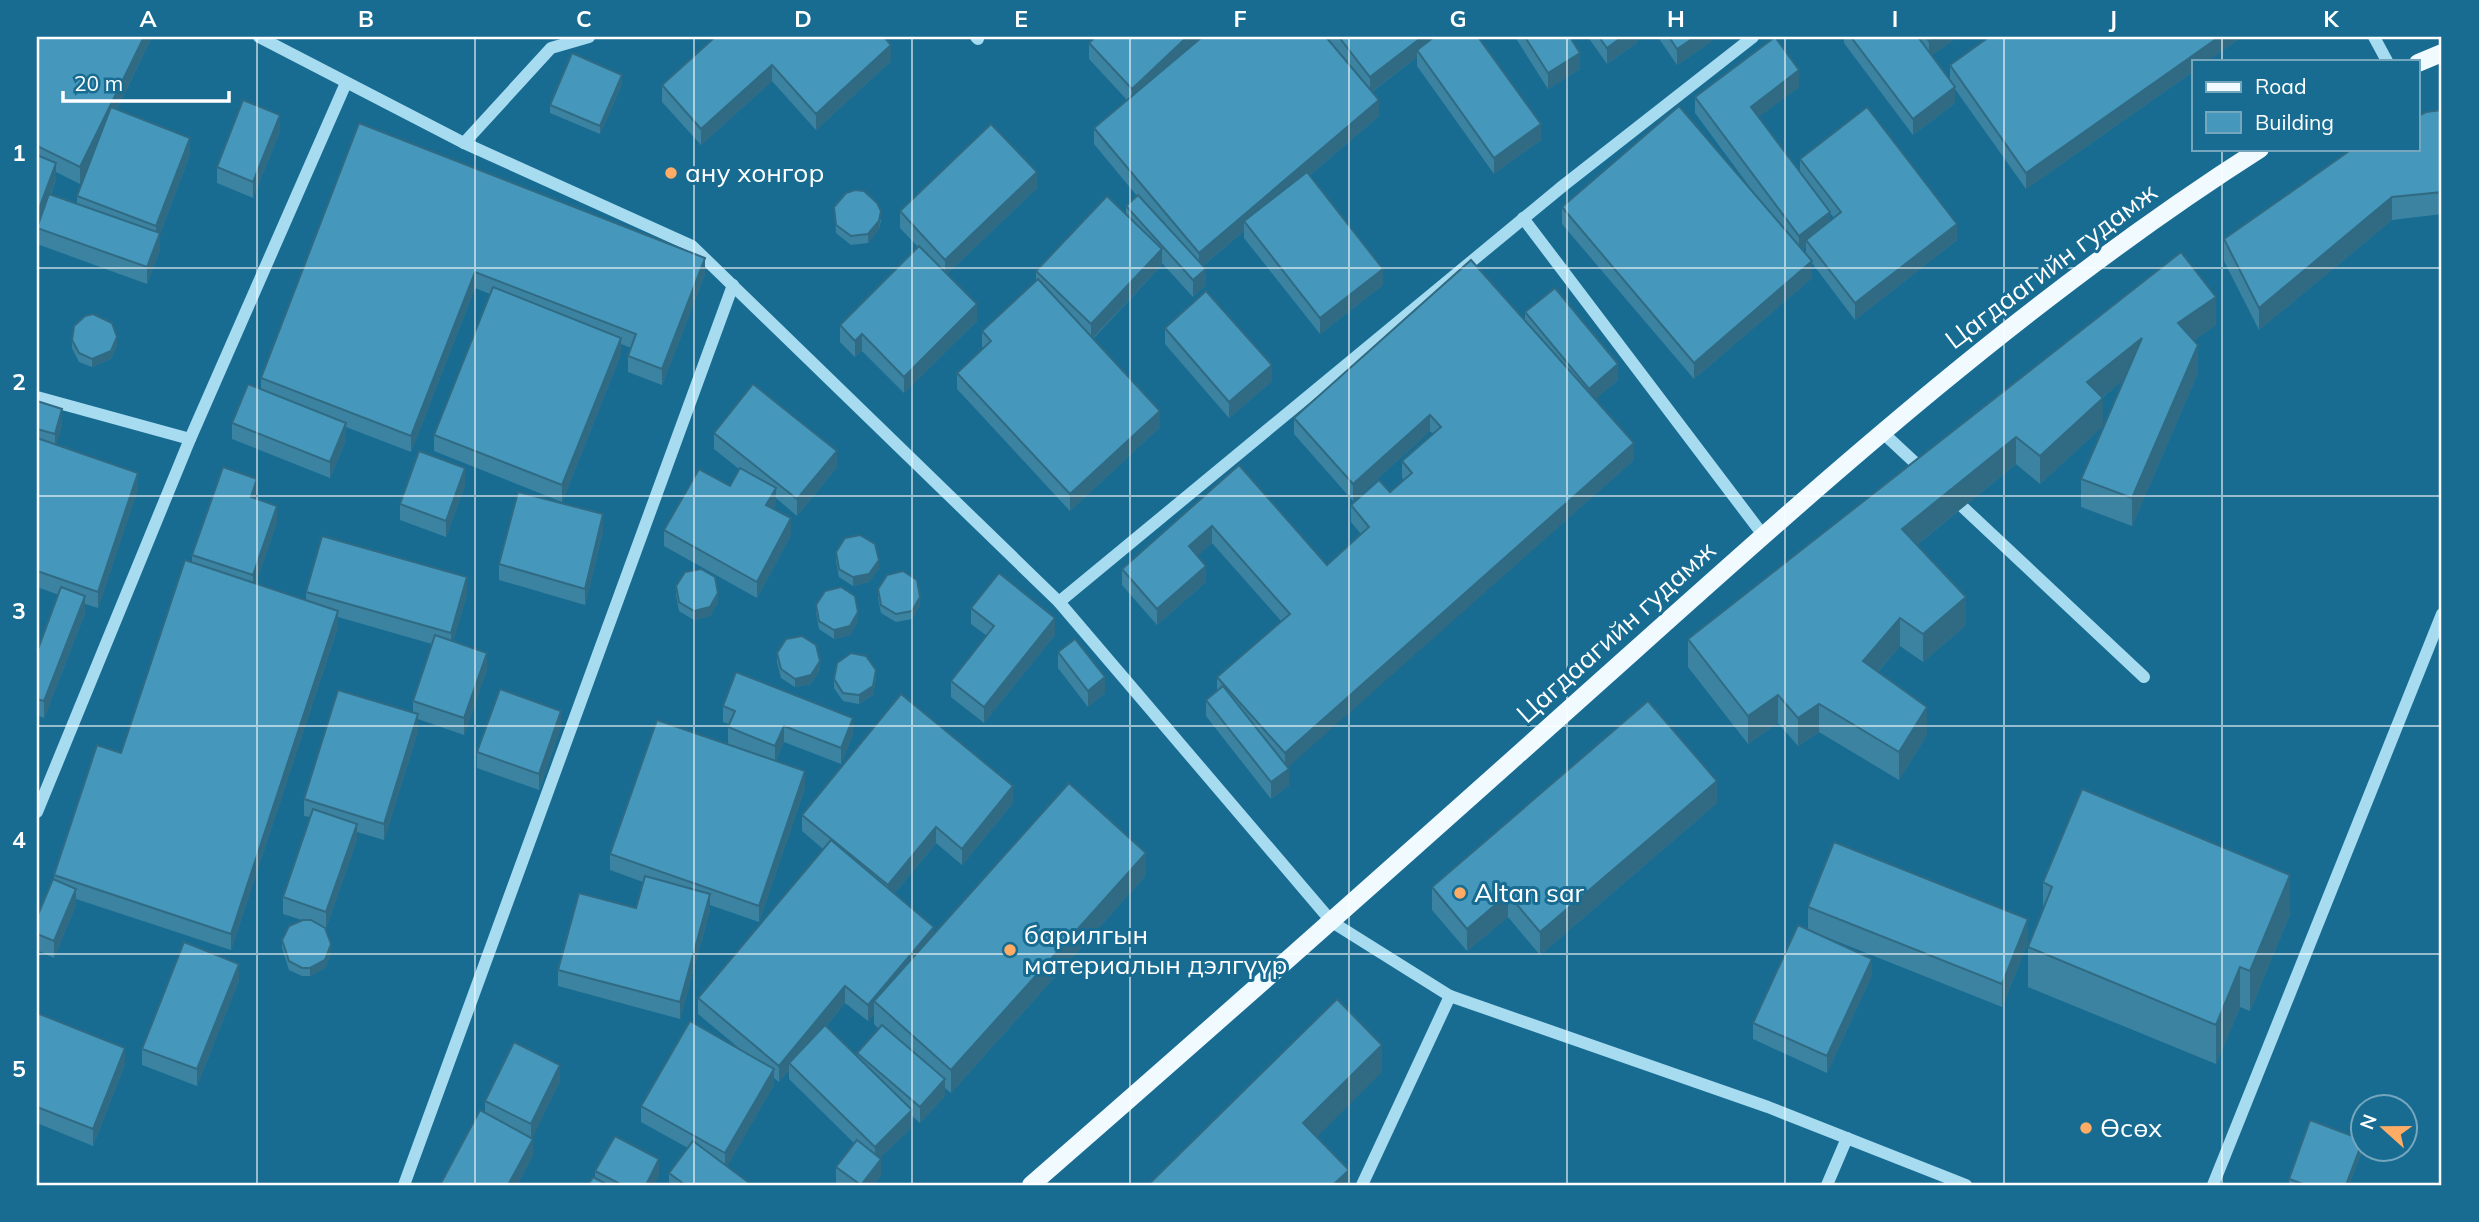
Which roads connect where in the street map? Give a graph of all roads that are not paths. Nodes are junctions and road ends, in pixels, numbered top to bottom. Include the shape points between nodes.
1 (259, 37) edge
2 (589, 37) edge
3 (1754, 37) edge
4 (2374, 37) edge
5 (2442, 53) edge
6 (2386, 60) edge
7 (2420, 62) edge
8 (346, 83) junction
9 (464, 143) junction
10 (2258, 150) edge
11 (1523, 218) junction
12 (733, 285) junction
13 (37, 397) edge
14 (1882, 432) junction
15 (190, 439) junction
16 (1932, 479) edge
17 (1942, 488) edge
18 (1763, 535) junction
19 (1059, 602) junction
20 (2442, 614) edge
21 (2144, 677) dead end
22 (37, 812) edge
23 (1332, 922) junction
24 (1450, 996) junction
25 (1847, 1138) junction
26 (404, 1185) edge
27 (1031, 1185) edge
28 (1362, 1185) edge
29 (1827, 1185) edge
30 (1966, 1185) edge
31 (2213, 1185) edge

1 - 8 street
2 - 9 street via 551,48
3 - 11 street
4 - 6 street
5 - 7 main road
8 - 9 street
8 - 15 street
9 - 12 street via 692,246
10 - 14 main road, Цагдаагийн гудамж via 2183,198 2022,317
11 - 18 street
11 - 19 street
12 - 19 street
12 - 26 street
13 - 15 street
14 - 16 street
14 - 18 main road, Цагдаагийн гудамж
15 - 22 street
17 - 21 street
18 - 23 main road, Цагдаагийн гудамж
19 - 23 street
20 - 31 street
23 - 24 street
23 - 27 main road, Цагдаагийн гудамж
24 - 25 street
24 - 28 street
25 - 29 street
25 - 30 street

